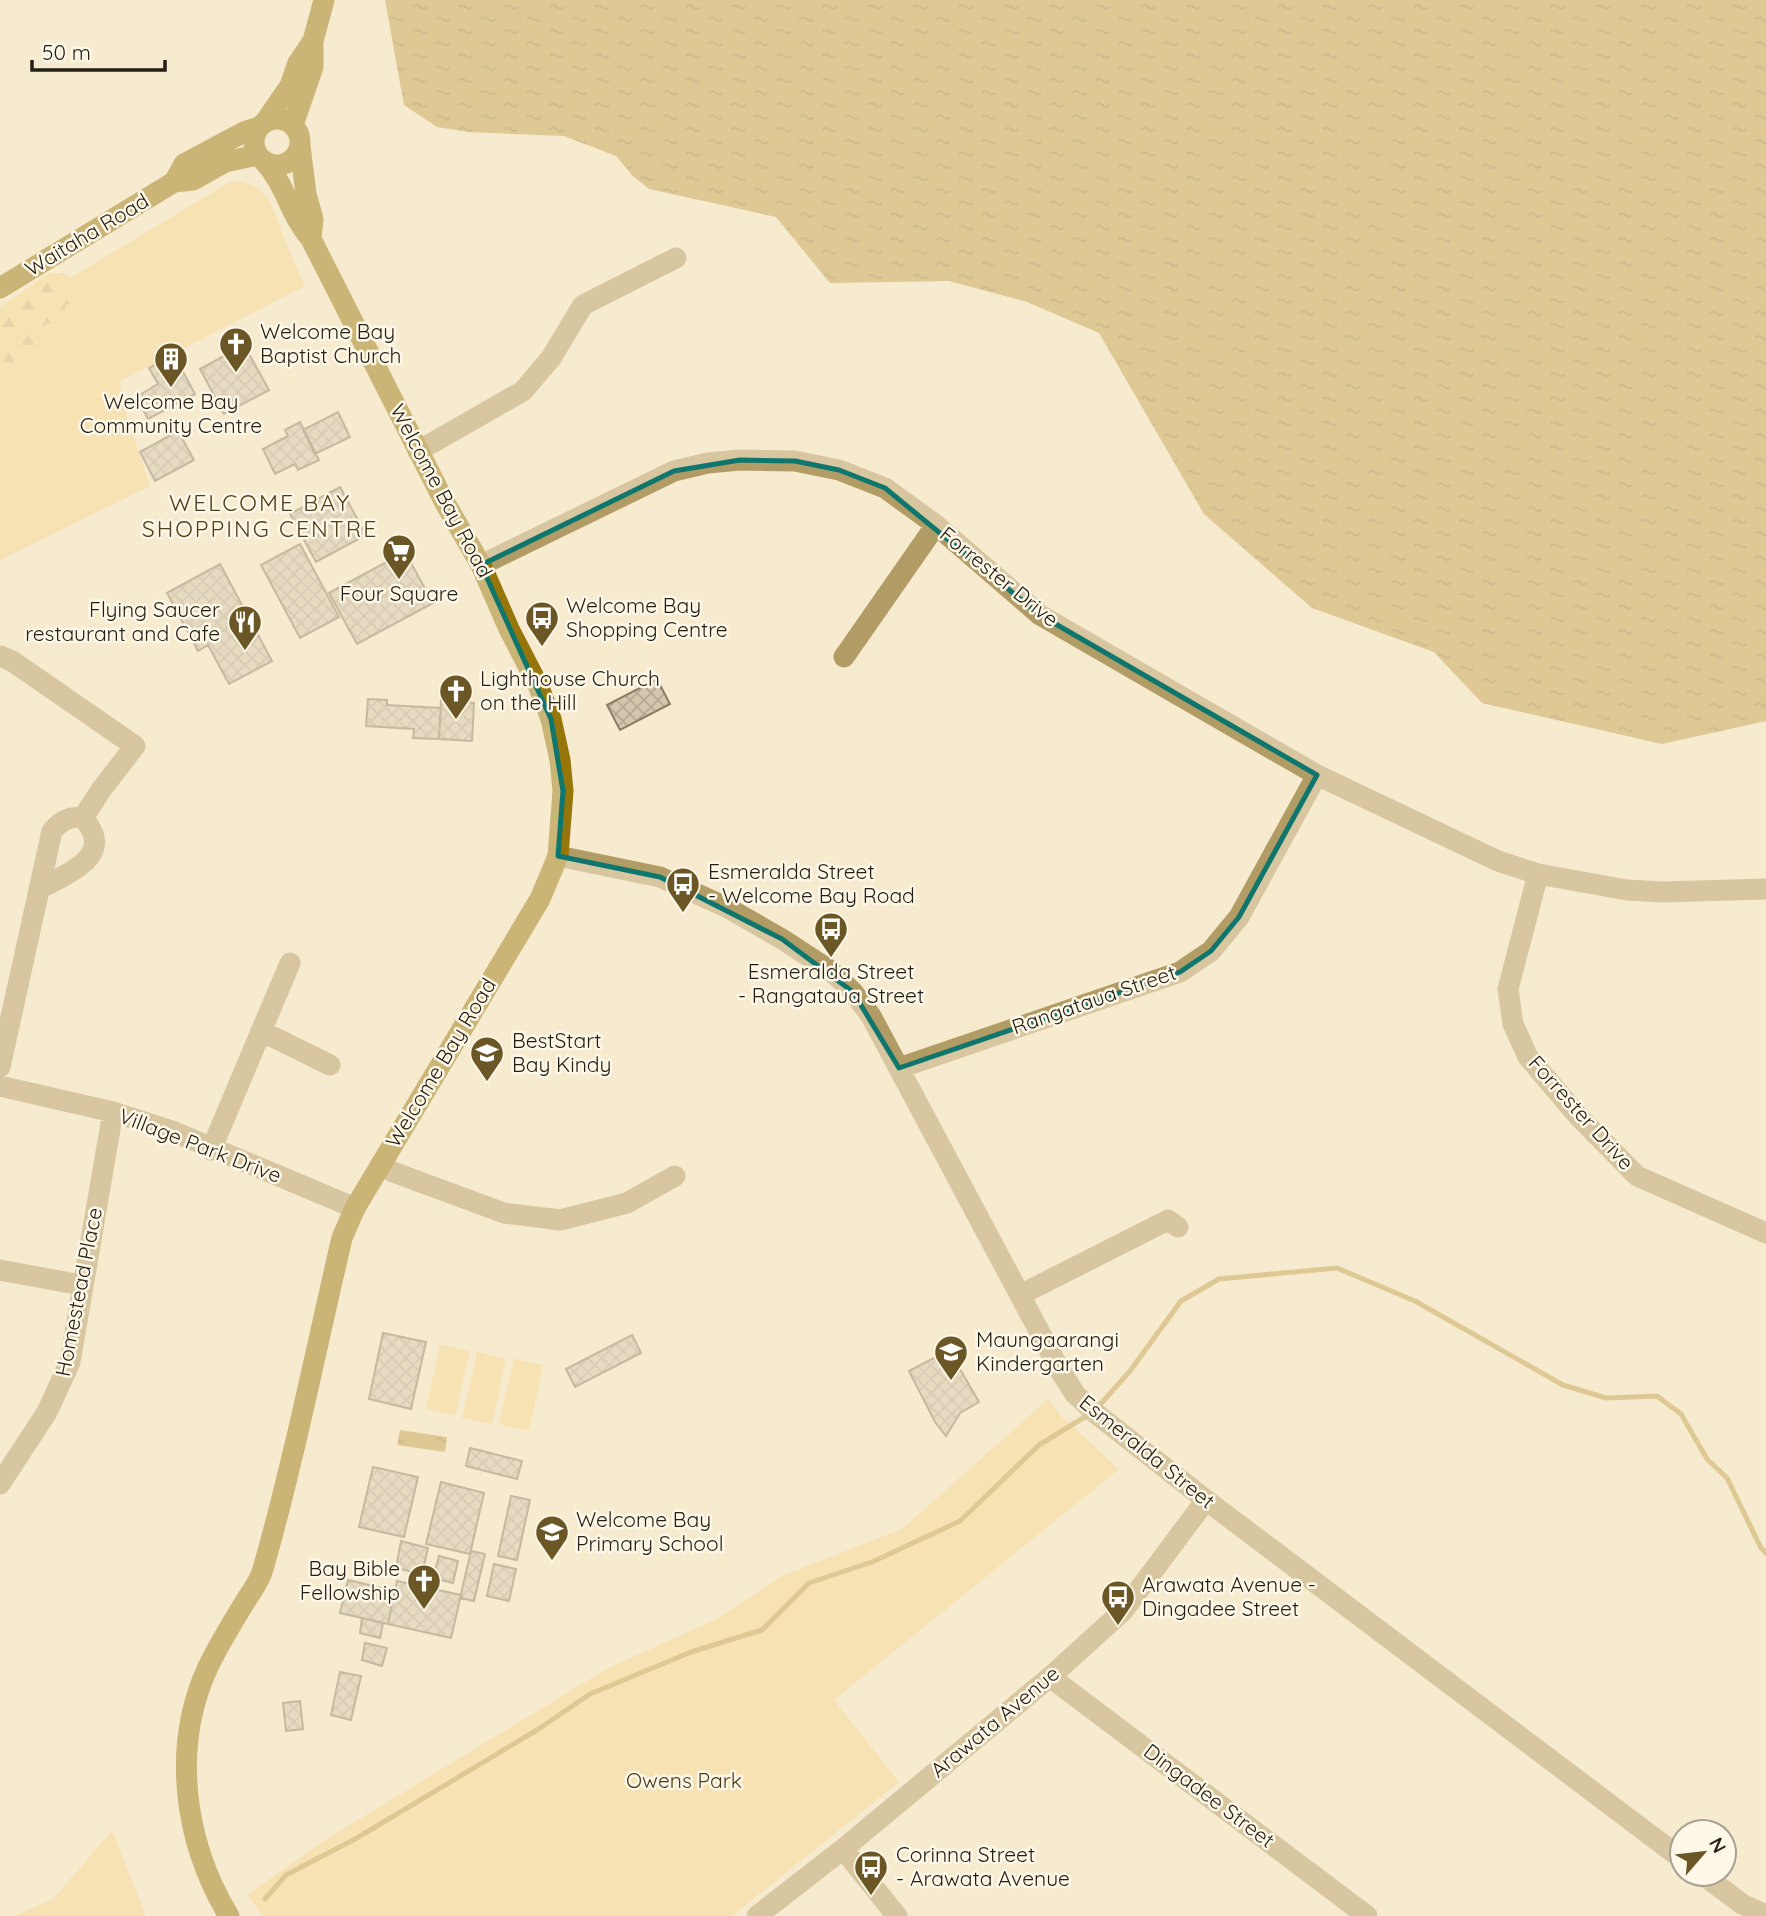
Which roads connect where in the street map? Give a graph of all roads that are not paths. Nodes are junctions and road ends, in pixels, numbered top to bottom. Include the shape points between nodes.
1 (324, 0) edge
2 (313, 41) junction
3 (262, 124) junction
4 (293, 125) junction
5 (300, 146) junction
6 (260, 157) junction
7 (174, 182) junction
8 (311, 239) junction
9 (676, 258) dead end
10 (0, 288) edge
11 (418, 451) junction
12 (936, 525) junction
13 (481, 565) junction
14 (0, 656) edge
15 (844, 657) dead end
16 (1317, 775) junction
17 (83, 817) junction
18 (558, 856) junction
19 (1538, 874) junction
20 (39, 889) junction
21 (1766, 889) edge
22 (290, 963) dead end
23 (261, 1031) junction
24 (330, 1065) dead end
25 (0, 1067) edge
26 (899, 1068) junction
27 (0, 1086) edge
28 (113, 1112) junction
29 (211, 1150) junction
30 (380, 1165) junction
31 (675, 1176) dead end
32 (355, 1208) junction
33 (1178, 1227) dead end
34 (1766, 1233) edge
35 (0, 1270) edge
36 (82, 1285) junction
37 (1020, 1295) junction
38 (7, 1462) edge
39 (0, 1483) edge
40 (1206, 1500) junction
41 (1050, 1677) junction
42 (1668, 1848) edge
43 (843, 1849) junction
44 (1721, 1888) edge
45 (1766, 1915) edge
46 (229, 1916) edge
47 (757, 1916) edge
48 (897, 1916) edge
49 (1367, 1916) edge

1 - 2 main road
2 - 3 main road via 290,86
2 - 4 main road via 313,67
3 - 4 main road via 279,118
3 - 6 main road via 254,140
3 - 7 main road, Waitaha Road via 184,164
4 - 5 main road
5 - 6 main road via 285,164 270,164
5 - 8 main road, Welcome Bay Road via 313,219
6 - 7 main road, Waitaha Road via 225,162 193,180
6 - 8 main road, Welcome Bay Road via 277,176 299,225
7 - 10 main road, Waitaha Road
8 - 11 main road, Welcome Bay Road
9 - 11 street via 583,305 551,358 523,391
11 - 13 main road, Welcome Bay Road
12 - 13 street, Forrester Drive via 885,488 839,470 794,461 740,460 674,471
12 - 15 street
12 - 16 street, Forrester Drive via 1040,615
13 - 18 main road, Welcome Bay Road via 551,719 563,792
14 - 17 street via 135,746
16 - 19 street, Forrester Drive via 1498,861
16 - 26 street, Rangataua Street via 1239,917 1211,951 1180,972
17 - 20 street via 61,821 52,831
17 - 20 street via 97,840 94,851 85,862
18 - 26 street, Esmeralda Street via 660,877 782,939 831,971 853,992
18 - 30 main road, Welcome Bay Road via 540,899
19 - 21 street, Forrester Drive via 1627,890
19 - 34 street, Forrester Drive via 1508,989 1513,1024 1528,1057 1637,1176
20 - 25 street
22 - 23 street
23 - 24 street
23 - 29 street
26 - 37 street, Esmeralda Street
27 - 28 street, Village Park Drive
28 - 29 street, Village Park Drive via 172,1131
28 - 36 street, Homestead Place
29 - 32 street, Village Park Drive
30 - 31 street via 504,1213 560,1220 627,1203
30 - 32 main road, Welcome Bay Road
32 - 46 main road, Welcome Bay Road via 342,1238 261,1575 208,1668 192,1716 186,1773 189,1817 204,1864
33 - 37 street via 1168,1220
35 - 36 street
36 - 38 street, Homestead Place via 63,1381 47,1412
37 - 40 street, Esmeralda Street via 1075,1394
38 - 39 street, Homestead Place
40 - 41 street, Arawata Avenue via 1123,1611
40 - 42 street, Esmeralda Street
41 - 43 street, Arawata Avenue
41 - 49 street, Dingadee Street
43 - 47 street, Arawata Avenue
43 - 48 street
44 - 45 street

